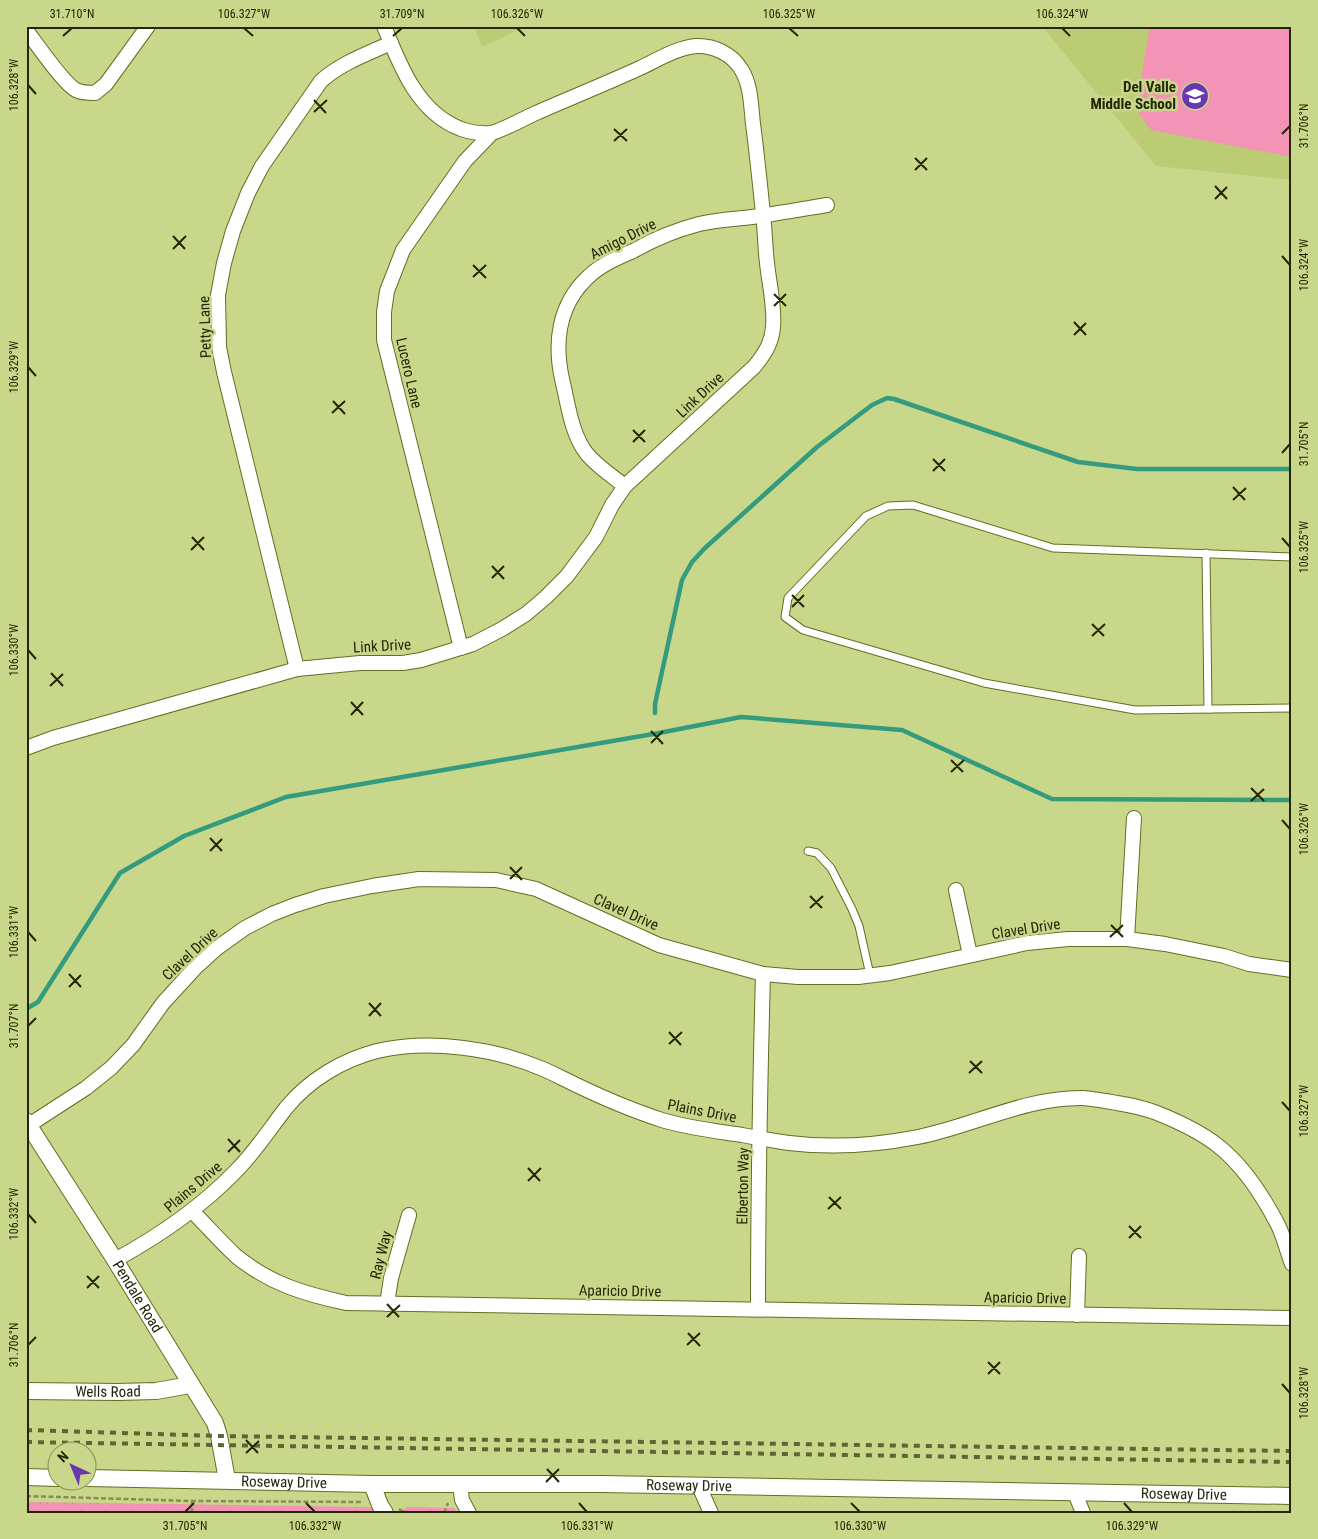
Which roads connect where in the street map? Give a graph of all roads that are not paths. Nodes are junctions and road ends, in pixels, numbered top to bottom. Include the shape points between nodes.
1 (148, 26) edge
2 (384, 26) edge
3 (26, 30) edge
4 (391, 43) junction
5 (492, 132) junction
6 (827, 205) dead end
7 (764, 215) junction
8 (625, 486) junction
9 (1206, 553) junction
10 (1292, 557) edge
11 (461, 648) junction
12 (297, 669) junction
13 (1292, 708) edge
14 (1208, 709) junction
15 (26, 748) edge
16 (1134, 818) dead end
17 (808, 851) dead end
18 (956, 890) dead end
19 (1127, 939) junction
20 (970, 955) junction
21 (1292, 970) edge
22 (763, 974) junction
23 (870, 975) junction
24 (28, 1123) edge
25 (760, 1138) junction
26 (192, 1211) junction
27 (408, 1215) dead end
28 (1079, 1256) dead end
29 (115, 1260) junction
30 (1292, 1264) edge
31 (387, 1304) junction
32 (758, 1309) junction
33 (1077, 1315) junction
34 (1292, 1318) edge
35 (190, 1385) junction
36 (26, 1391) edge
37 (26, 1477) edge
38 (48, 1478) edge
39 (98, 1478) edge
40 (227, 1480) junction
41 (372, 1484) junction
42 (460, 1484) junction
43 (699, 1486) junction
44 (1075, 1493) junction
45 (1292, 1496) edge
46 (383, 1509) edge
47 (470, 1513) edge
48 (712, 1513) edge
49 (1083, 1513) edge

1 - 3 street via 106,84 95,93 74,89
2 - 4 street, Link Drive
4 - 5 street, Link Drive via 413,89 434,113 462,129
4 - 12 street, Petty Lane via 351,61 321,81 262,166 233,232 218,295 219,346 224,372
5 - 7 street, Link Drive via 677,51 699,46 712,48 734,60 746,79
5 - 11 street, Lucero Lane via 465,161 403,250 387,291 384,312 386,349
6 - 7 street, Amigo Drive
7 - 8 street, Link Drive via 773,327 768,347 754,367
7 - 8 street, Amigo Drive via 702,223 678,230 602,266 572,295 560,325 558,362 572,421 586,452
8 - 11 street, Link Drive via 596,537 567,576 546,597 502,629
9 - 10 lane
9 - 14 lane
9 - 14 lane via 1053,548 913,505 888,506 866,516 788,598 785,617 802,630 984,683 1135,710
11 - 12 street, Link Drive via 403,663
12 - 15 street, Link Drive
13 - 14 lane
16 - 19 street
17 - 23 lane via 817,853 832,868 859,926
18 - 20 street
19 - 20 street, Clavel Drive via 1027,943
19 - 21 street, Clavel Drive
20 - 23 street, Clavel Drive
22 - 23 street, Clavel Drive via 825,978
22 - 24 street, Clavel Drive via 659,944 536,889 496,880 457,879 419,879 372,886 295,905 245,928 196,967 111,1068 86,1088
22 - 25 street, Elberton Way
24 - 29 street, Pendale Road
25 - 26 street, Plains Drive via 665,1121 508,1057 480,1050 406,1046 357,1057 316,1080 287,1107 235,1172
25 - 30 street, Plains Drive via 821,1146 882,1142 927,1135 1050,1101 1083,1098 1133,1106 1155,1112 1195,1131 1217,1145 1239,1166 1279,1227
25 - 32 street, Elberton Way
26 - 29 street, Plains Drive via 155,1238
26 - 31 street, Aparicio Drive via 236,1255 276,1282 300,1292 346,1303
27 - 31 street, Ray Way
28 - 33 street, Aparicio Drive
29 - 35 street, Pendale Road
31 - 32 street, Aparicio Drive
32 - 33 street, Aparicio Drive
33 - 34 street, Aparicio Drive
35 - 36 street, Wells Road via 156,1391
35 - 40 street, Pendale Road via 214,1423
37 - 38 street
39 - 40 street, Roseway Drive
40 - 41 street, Roseway Drive
41 - 42 street, Roseway Drive
41 - 46 street
42 - 43 street, Roseway Drive
42 - 47 street via 462,1500
43 - 44 street, Roseway Drive
43 - 48 street
44 - 45 street, Roseway Drive
44 - 49 street

